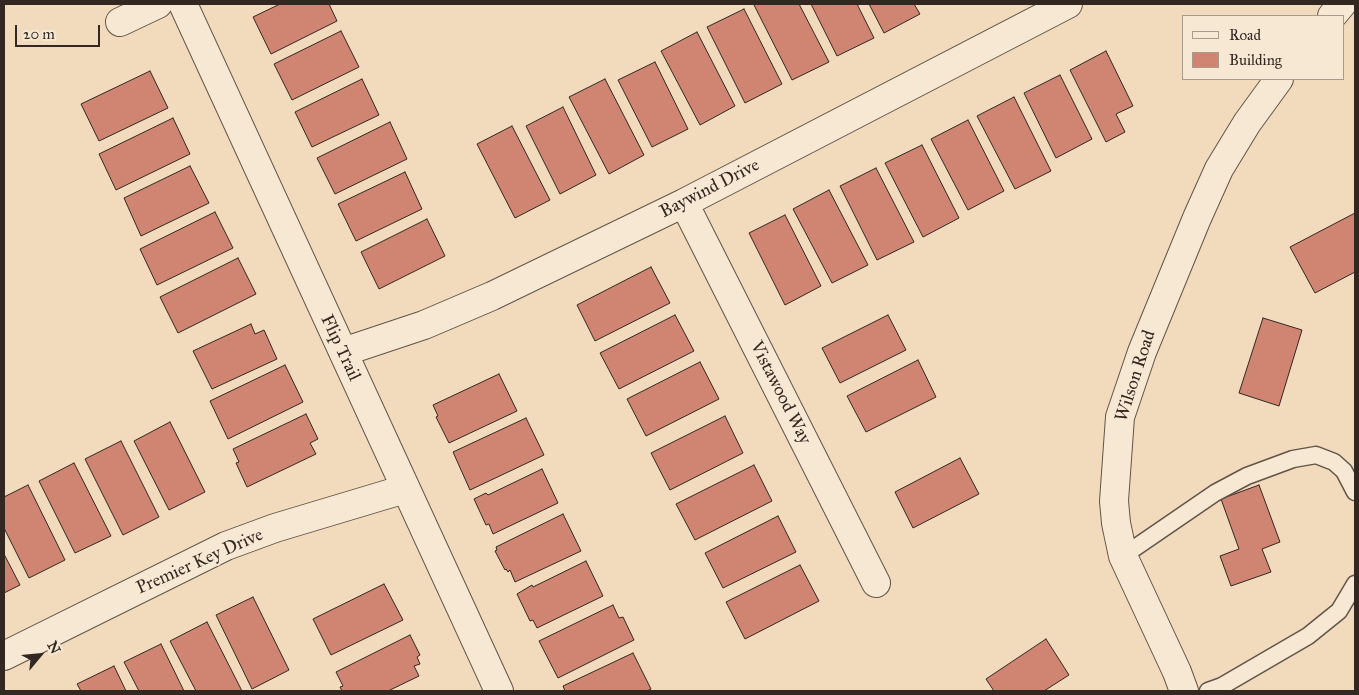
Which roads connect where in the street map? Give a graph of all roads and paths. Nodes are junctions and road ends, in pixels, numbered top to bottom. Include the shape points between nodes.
1 (158, 4) edge
2 (183, 4) edge
3 (1068, 4) edge
4 (120, 22) dead end
5 (1278, 80) edge
6 (684, 203) junction
7 (343, 352) junction
8 (405, 489) junction
9 (1355, 492) edge
10 (1123, 556) junction
11 (876, 583) dead end
12 (1355, 584) edge
13 (4, 656) edge
14 (499, 691) edge
15 (1184, 691) edge
16 (1208, 691) edge

1 - 4 street
2 - 7 street, Flip Trail
3 - 6 street, Baywind Drive
5 - 10 street, Wilson Road via 1219,169 1130,384 1120,417 1114,501
6 - 7 street, Baywind Drive via 462,310
6 - 11 street, Vistawood Way
7 - 8 street, Flip Trail
8 - 13 street, Premier Key Drive via 226,546
8 - 14 street, Flip Trail
9 - 10 lane via 1344,471 1334,462 1316,455 1293,459 1247,476 1215,493
10 - 15 street, Wilson Road
12 - 16 lane via 1339,611 1308,636

